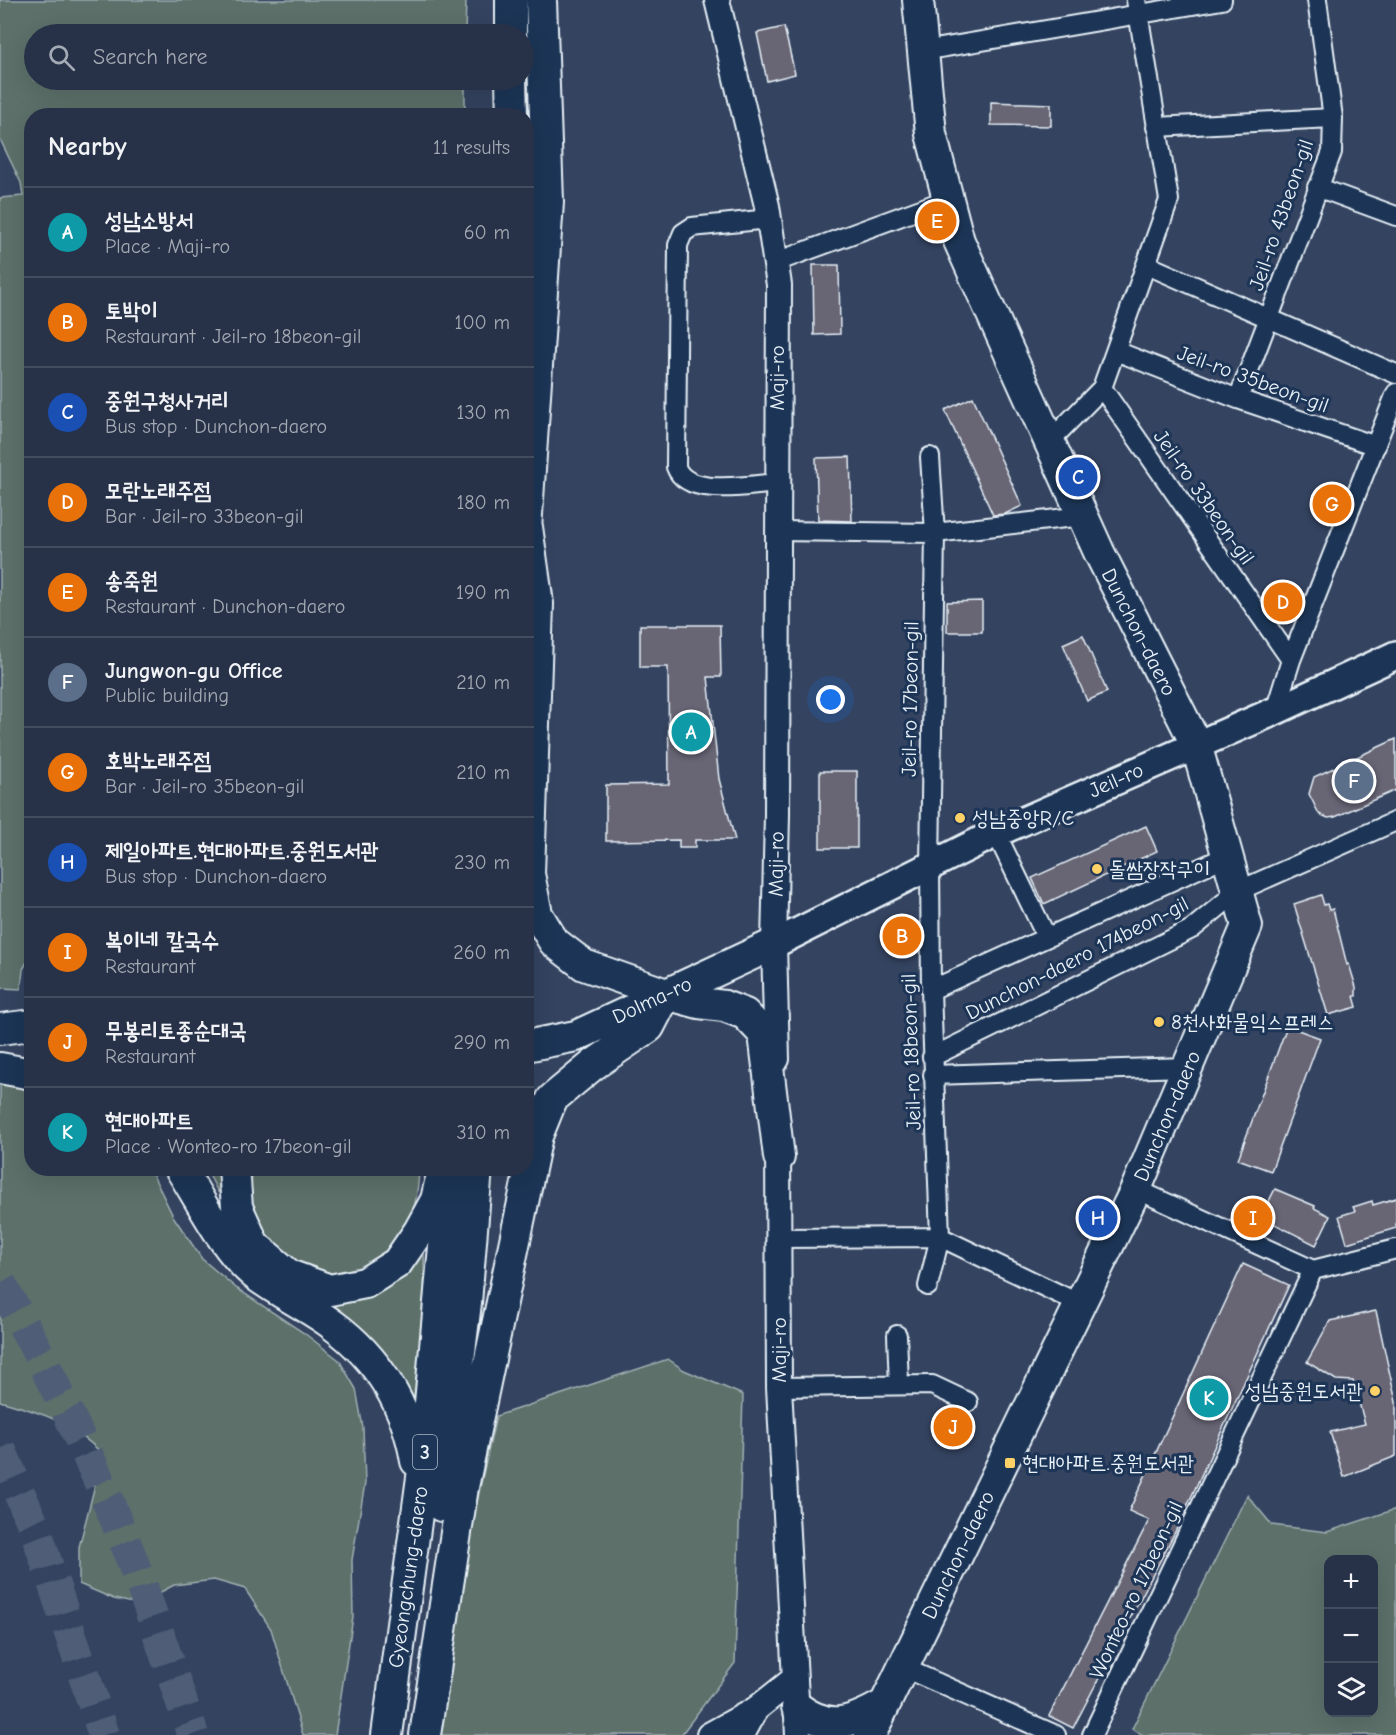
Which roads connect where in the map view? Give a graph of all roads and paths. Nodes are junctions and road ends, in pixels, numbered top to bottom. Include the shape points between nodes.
1 (511, 0) edge
2 (541, 0) edge
3 (717, 0) edge
4 (918, 0) edge
5 (1222, 0) edge
6 (1317, 0) edge
7 (1137, 7) edge
8 (511, 24) edge
9 (923, 51) junction
10 (512, 90) edge
11 (512, 108) edge
12 (1333, 118) junction
13 (1156, 127) junction
14 (1317, 187) junction
15 (948, 198) junction
16 (1396, 216) edge
17 (769, 219) junction
18 (776, 262) junction
19 (1147, 264) junction
20 (1269, 316) junction
21 (1116, 351) junction
22 (1396, 374) edge
23 (1102, 388) junction
24 (1396, 393) edge
25 (1238, 399) junction
26 (534, 419) edge
27 (1048, 443) junction
28 (1376, 446) junction
29 (930, 457) dead end
30 (777, 483) junction
31 (1083, 516) junction
32 (777, 531) junction
33 (936, 533) junction
34 (534, 576) edge
35 (1396, 655) edge
36 (1291, 660) junction
37 (1275, 711) junction
38 (534, 724) edge
39 (1196, 744) junction
40 (1396, 821) edge
41 (996, 833) junction
42 (1229, 855) junction
43 (930, 865) junction
44 (1238, 891) junction
45 (534, 899) edge
46 (1046, 936) junction
47 (774, 944) junction
48 (931, 990) junction
49 (666, 994) junction
50 (24, 1026) edge
51 (0, 1029) edge
52 (534, 1044) edge
53 (0, 1051) edge
54 (24, 1052) edge
55 (932, 1066) junction
56 (1187, 1067) junction
57 (0, 1068) edge
58 (24, 1072) edge
59 (534, 1150) edge
60 (778, 1157) junction
61 (185, 1176) edge
62 (235, 1176) edge
63 (442, 1176) edge
64 (450, 1176) edge
65 (476, 1176) edge
66 (529, 1176) edge
67 (1136, 1189) junction
68 (940, 1237) junction
69 (780, 1238) junction
70 (1396, 1249) edge
71 (1313, 1270) junction
72 (928, 1286) dead end
73 (1080, 1304) junction
74 (897, 1335) dead end
75 (899, 1385) junction
76 (779, 1387) junction
77 (968, 1402) dead end
78 (416, 1520) junction
79 (904, 1668) junction
80 (885, 1704) junction
81 (797, 1707) edge
82 (756, 1709) junction
83 (387, 1735) edge
84 (412, 1735) edge
85 (425, 1735) edge
86 (709, 1735) edge
87 (742, 1735) edge
88 (870, 1735) edge
89 (1056, 1735) edge
90 (1092, 1735) edge

1 - 8 main road
2 - 26 main road via 548,201
3 - 17 street, Maji-ro
4 - 9 main road, Dunchon-daero
5 - 7 street
6 - 12 street, Jeil-ro 43beon-gil
7 - 9 street
7 - 13 street
9 - 15 main road, Dunchon-daero via 931,134
10 - 11 main road
12 - 13 street
12 - 14 street, Jeil-ro 43beon-gil via 1332,152
13 - 19 street via 1169,200
14 - 16 street
14 - 20 street, Jeil-ro 43beon-gil
15 - 18 street
15 - 27 main road, Dunchon-daero via 959,241
17 - 18 street, Maji-ro
17 - 30 street via 692,227 683,233 678,245 676,467 685,480 705,487
18 - 30 street, Maji-ro
19 - 20 street, Jeil-ro 43beon-gil
19 - 21 street
20 - 22 street, Jeil-ro 43beon-gil
20 - 25 street
21 - 23 street
21 - 25 street, Jeil-ro 35beon-gil
23 - 27 street
23 - 36 street, Jeil-ro 33beon-gil
24 - 28 street
25 - 28 street, Jeil-ro 35beon-gil
27 - 31 main road, Dunchon-daero
28 - 36 street
29 - 33 street, Jeil-ro 17beon-gil
30 - 32 street, Maji-ro
31 - 33 street
31 - 39 main road, Dunchon-daero
32 - 33 street
32 - 47 street, Maji-ro
33 - 43 street, Jeil-ro 17beon-gil
34 - 38 main road via 538,604
35 - 37 main road, Jeil-ro
36 - 37 street
37 - 39 main road, Jeil-ro
39 - 41 main road, Jeil-ro
39 - 42 main road, Dunchon-daero
40 - 44 street, Dunchon-daero 174beon-gil
41 - 43 main road, Jeil-ro
41 - 46 street
42 - 44 main road, Dunchon-daero
42 - 46 street
43 - 47 main road, Jeil-ro
43 - 48 street, Jeil-ro 18beon-gil
44 - 55 street, Dunchon-daero 174beon-gil via 1192,929
44 - 56 main road, Dunchon-daero via 1247,926
45 - 49 main road via 537,914 554,942 584,965
46 - 48 street
47 - 49 main road, Dolma-ro
47 - 60 street, Maji-ro
48 - 55 street, Jeil-ro 18beon-gil
49 - 52 main road, Dolma-ro via 576,1036
49 - 59 main road via 649,1028 593,1065 552,1099
49 - 60 main road via 745,1014 764,1034
50 - 51 main road
53 - 54 main road
55 - 56 street
55 - 68 street, Jeil-ro 18beon-gil
56 - 67 main road, Dunchon-daero
57 - 58 main road
60 - 69 street, Maji-ro
61 - 78 main road via 225,1240 252,1272 333,1325 370,1356 408,1424 416,1460
62 - 63 main road via 237,1207 254,1245 289,1275 330,1290 365,1283 397,1263 420,1231 436,1200
64 - 78 main road, Gyeongchung-daero / 3
65 - 84 main road, Gyeongchung-daero / 3 via 463,1327
66 - 85 main road via 463,1487
67 - 71 street
67 - 73 main road, Dunchon-daero
68 - 69 street
68 - 72 street, Jeil-ro 18beon-gil
68 - 73 street
69 - 76 street, Maji-ro
70 - 71 street
71 - 90 street, Wonteo-ro 17beon-gil
73 - 79 main road, Dunchon-daero
74 - 75 street
75 - 76 street
75 - 77 street via 932,1385
76 - 81 street, Maji-ro
78 - 83 main road, Gyeongchung-daero / 3
79 - 80 main road, Dunchon-daero
79 - 89 street
80 - 81 main road via 863,1716 837,1722 814,1720
80 - 88 main road, Dunchon-daero
81 - 82 street
82 - 86 street
82 - 87 street

